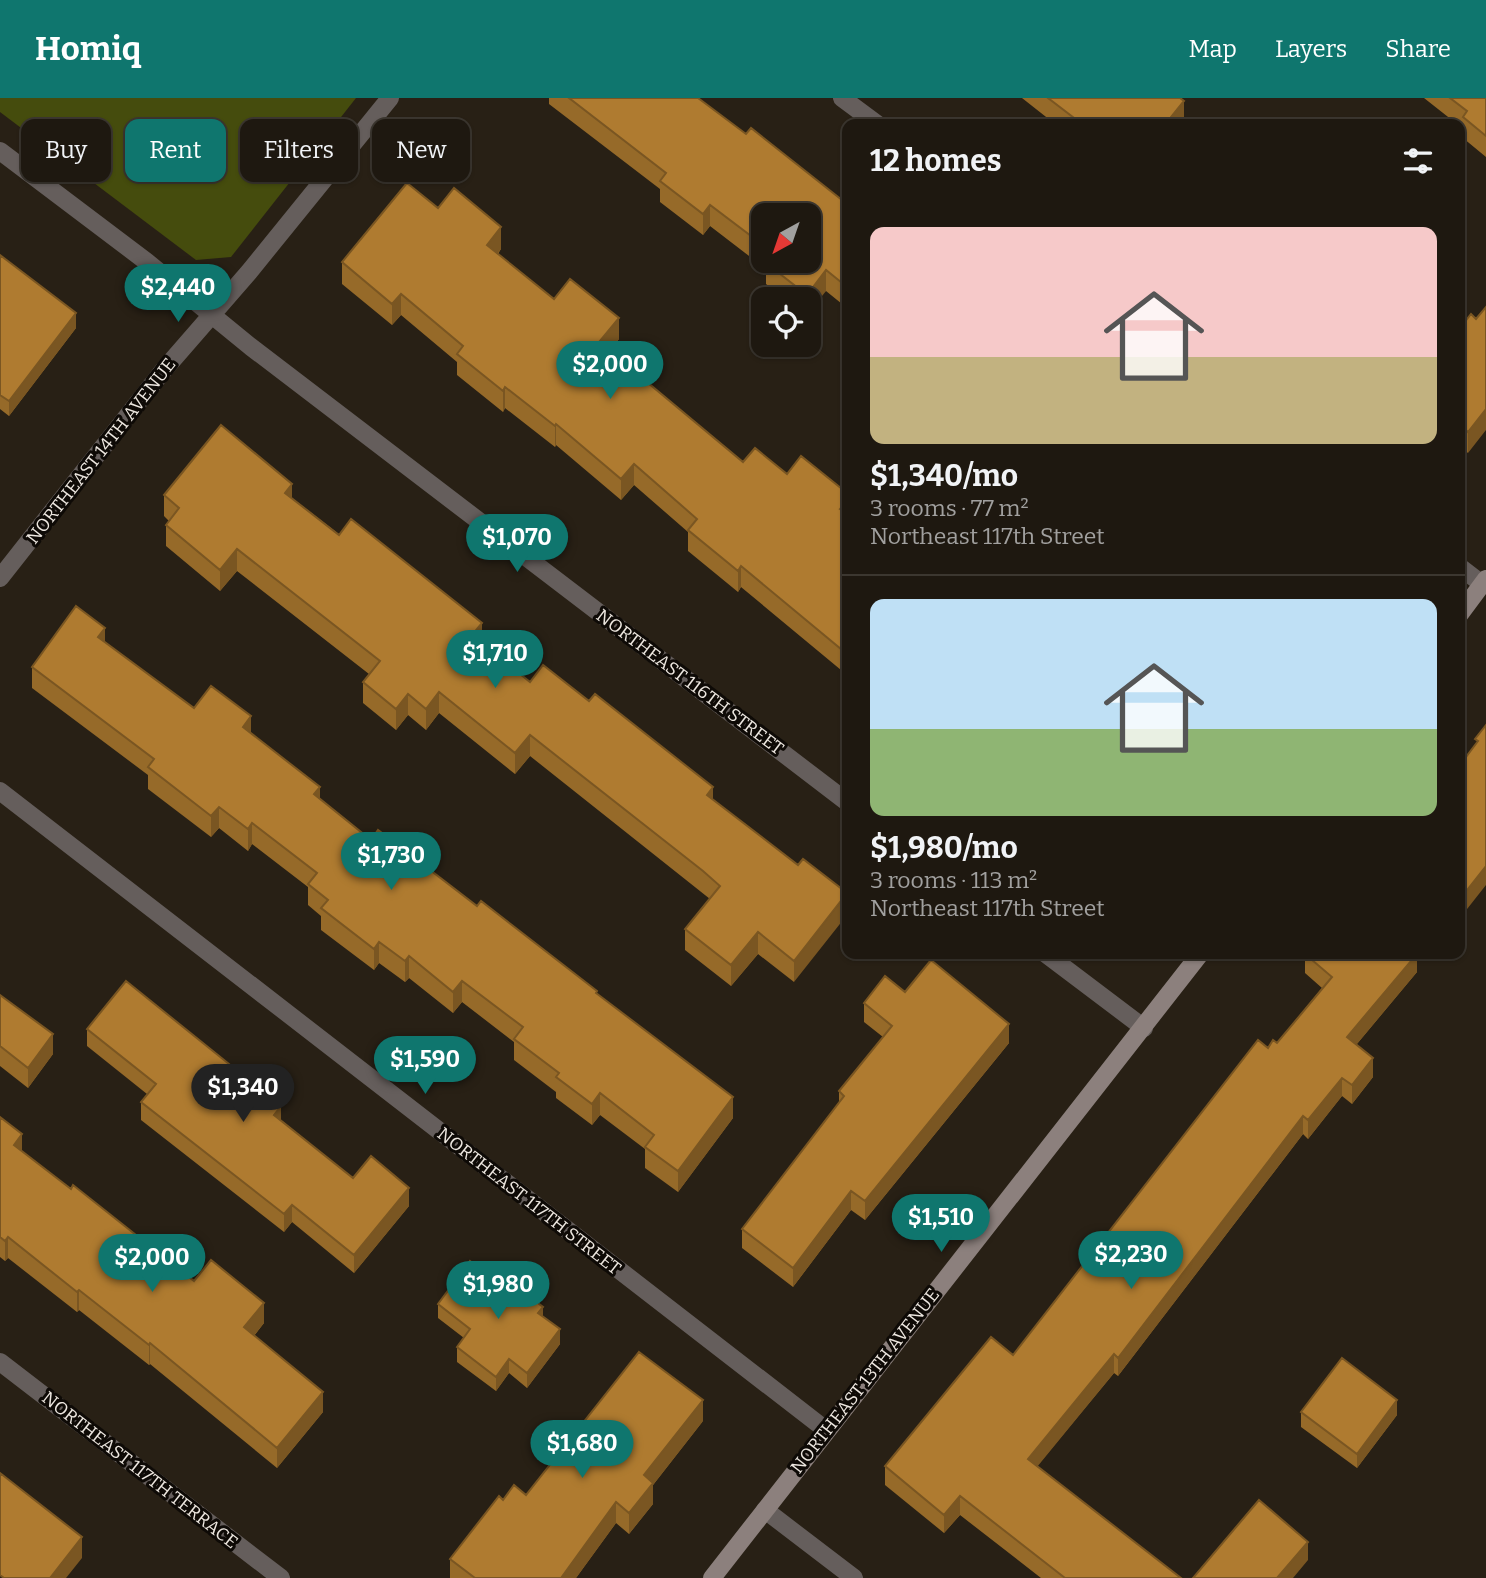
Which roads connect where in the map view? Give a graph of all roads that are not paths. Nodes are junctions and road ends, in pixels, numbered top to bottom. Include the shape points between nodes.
1 (390, 98) edge
2 (842, 98) edge
3 (870, 119) edge
4 (0, 151) edge
5 (211, 315) junction
6 (1465, 570) edge
7 (0, 578) edge
8 (1484, 582) edge
9 (1465, 607) edge
10 (0, 791) edge
11 (842, 798) edge
12 (1053, 959) edge
13 (1196, 959) edge
14 (1143, 1028) junction
15 (0, 1362) edge
16 (826, 1430) junction
17 (765, 1510) junction
18 (281, 1578) edge
19 (712, 1578) edge
20 (854, 1578) edge

1 - 5 street, NORTHEAST 14TH AVENUE
2 - 3 street
4 - 5 street, NORTHEAST 116TH STREET
5 - 7 street, NORTHEAST 14TH AVENUE
5 - 11 street, NORTHEAST 116TH STREET
6 - 8 street
8 - 9 street
10 - 16 street, NORTHEAST 117TH STREET
12 - 14 street
13 - 14 street, NORTHEAST 13TH AVENUE
14 - 16 street, NORTHEAST 13TH AVENUE
15 - 18 street, NORTHEAST 117TH TERRACE
16 - 17 street, NORTHEAST 13TH AVENUE
17 - 19 street, NORTHEAST 13TH AVENUE
17 - 20 street

